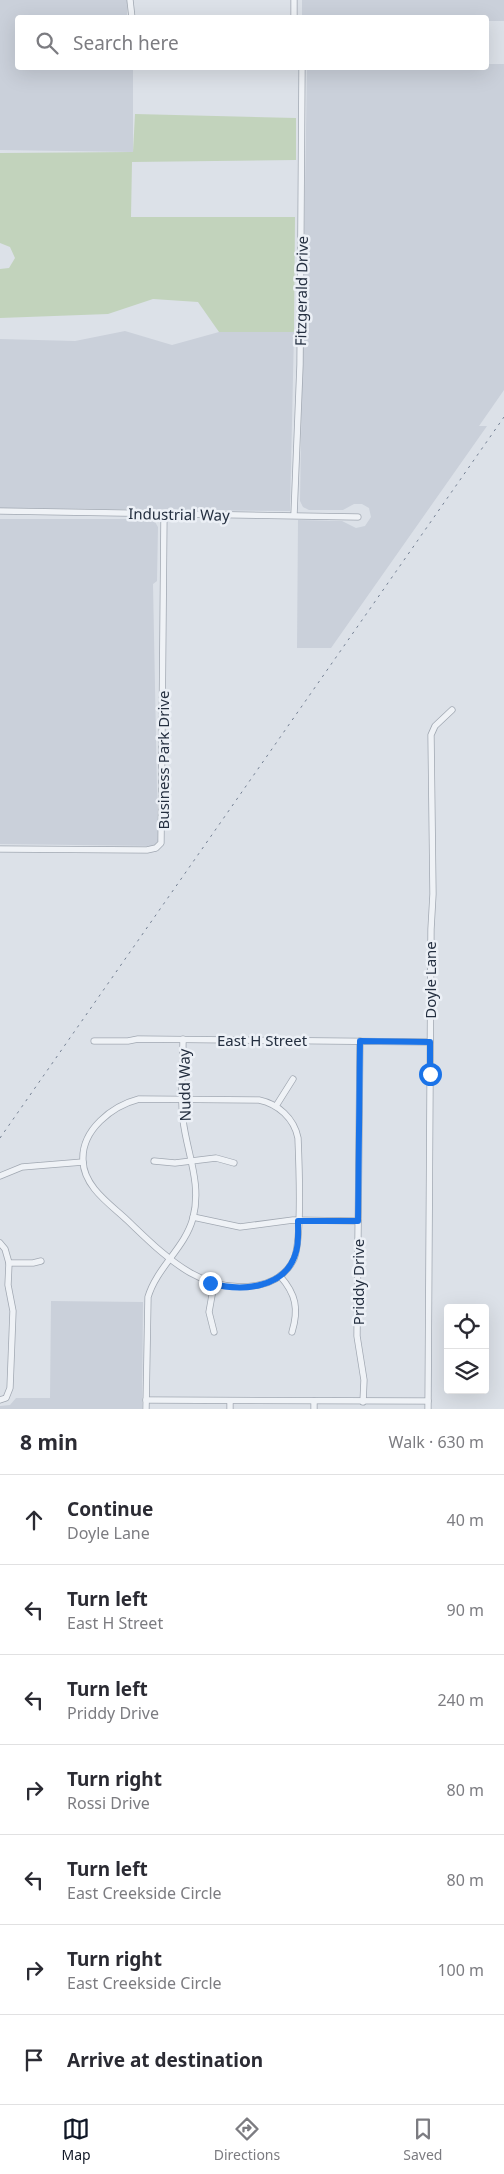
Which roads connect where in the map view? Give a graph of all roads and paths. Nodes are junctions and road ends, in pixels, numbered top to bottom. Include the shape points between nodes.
1 (130, 0) edge
2 (294, 0) edge
3 (132, 15) edge
4 (294, 15) edge
5 (302, 70) edge
6 (0, 511) edge
7 (164, 514) junction
8 (294, 515) junction
9 (358, 516) dead end
10 (452, 710) dead end
11 (0, 849) edge
12 (183, 1039) junction
13 (94, 1041) dead end
14 (360, 1041) junction
15 (430, 1042) junction
16 (293, 1079) dead end
17 (183, 1099) junction
18 (276, 1106) junction
19 (192, 1160) junction
20 (154, 1161) dead end
21 (83, 1162) junction
22 (234, 1163) dead end
23 (0, 1176) edge
24 (194, 1217) junction
25 (298, 1221) junction
26 (358, 1221) junction
27 (0, 1243) edge
28 (170, 1260) junction
29 (41, 1261) dead end
30 (9, 1264) junction
31 (280, 1276) junction
32 (214, 1284) junction
33 (214, 1332) dead end
34 (292, 1332) dead end
35 (0, 1400) edge
36 (146, 1400) junction
37 (230, 1401) junction
38 (314, 1401) junction
39 (363, 1402) junction
40 (428, 1402) junction
41 (146, 1409) edge
42 (230, 1409) edge
43 (314, 1409) edge
44 (428, 1409) edge

1 - 3 street
2 - 4 street
5 - 8 street, Fitzgerald Drive via 300,365
6 - 7 street, Industrial Way
7 - 8 street, Industrial Way
7 - 11 street, Business Park Drive via 160,843 147,850
8 - 9 street, Industrial Way
10 - 15 street, Doyle Lane via 435,726 431,735 433,894
12 - 13 street, East H Street
12 - 14 street, East H Street
12 - 17 street, Nudd Way
14 - 15 street, East H Street
14 - 26 street, Priddy Drive
15 - 40 street, Doyle Lane
16 - 18 street
17 - 18 street via 259,1100
17 - 19 street, Nudd Way via 184,1125
17 - 21 street via 139,1099 118,1107 88,1136
18 - 25 street via 297,1132
19 - 20 street via 175,1164
19 - 22 street via 216,1158
19 - 24 street, Nudd Way via 196,1188
21 - 23 street via 22,1166
21 - 28 street via 94,1189
24 - 25 street via 240,1227
24 - 28 street
25 - 26 street
25 - 31 street via 296,1253
26 - 39 street, Priddy Drive via 357,1336 364,1380
27 - 30 street
28 - 32 street via 193,1277
28 - 36 street via 155,1280 147,1304
29 - 30 street
30 - 35 street via 13,1334 10,1388 6,1398
31 - 32 street via 255,1286 235,1288
31 - 34 street via 291,1288 296,1302
32 - 33 street via 209,1312
36 - 37 street
36 - 41 street
37 - 38 street
37 - 42 street
38 - 39 street
38 - 43 street
39 - 40 street
40 - 44 street, Doyle Lane

